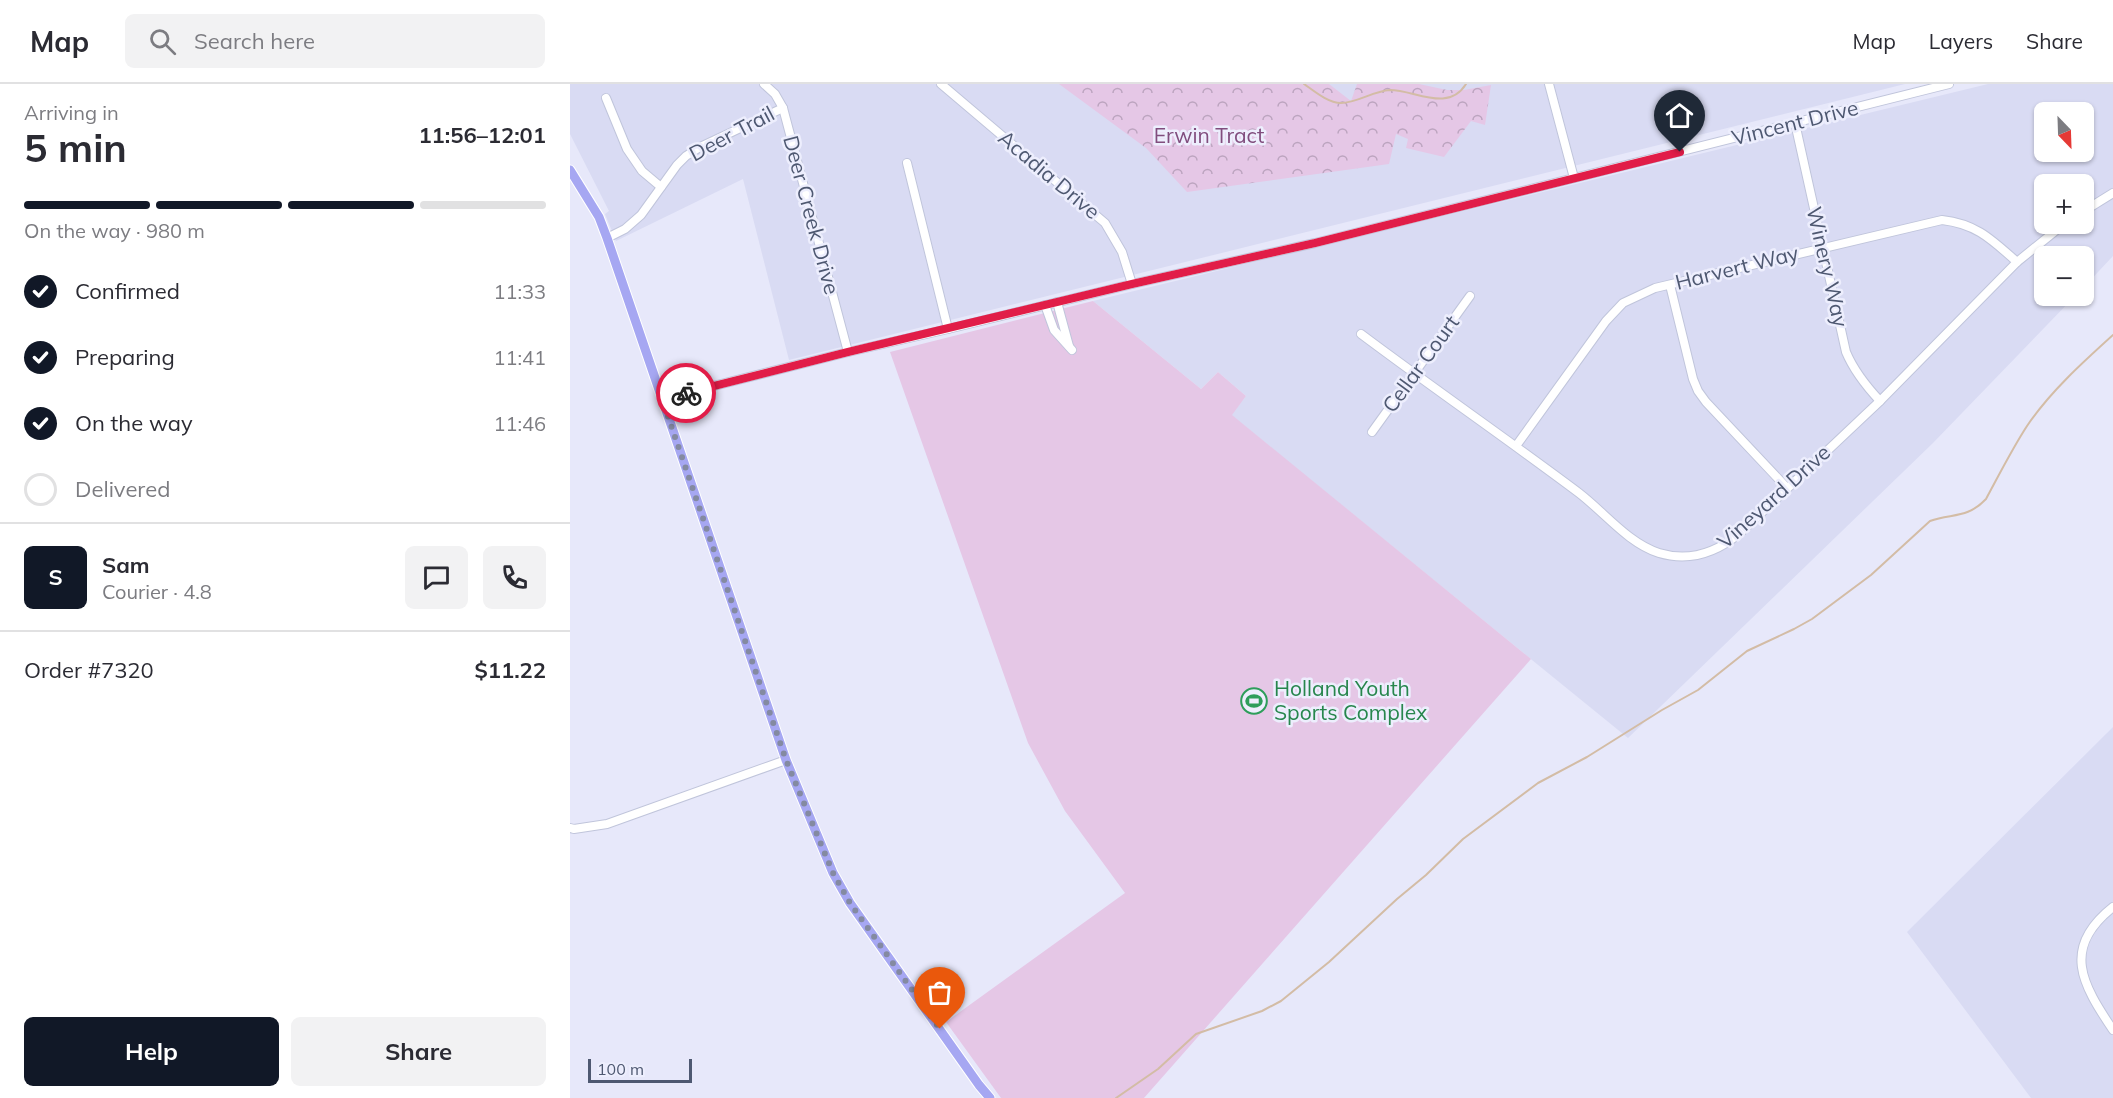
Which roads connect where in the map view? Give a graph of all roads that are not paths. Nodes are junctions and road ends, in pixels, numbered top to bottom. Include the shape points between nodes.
1 (764, 84) edge
2 (941, 84) edge
3 (1549, 84) edge
4 (1949, 84) edge
5 (606, 98) dead end
6 (783, 108) junction
7 (1796, 123) junction
8 (908, 163) dead end
9 (570, 170) edge
10 (1574, 178) junction
11 (661, 187) junction
12 (2113, 192) edge
13 (2094, 204) edge
14 (2052, 234) edge
15 (607, 238) junction
16 (1822, 248) junction
17 (2017, 262) junction
18 (1132, 284) junction
19 (1670, 285) junction
20 (1470, 296) dead end
21 (1058, 302) junction
22 (1045, 305) junction
23 (948, 329) junction
24 (1361, 334) dead end
25 (848, 352) junction
26 (1414, 373) junction
27 (662, 399) junction
28 (1880, 400) junction
29 (1372, 432) dead end
30 (1516, 446) junction
31 (1787, 488) junction
32 (786, 760) junction
33 (570, 828) edge
34 (2113, 907) edge
35 (2113, 1030) edge
36 (990, 1098) edge

1 - 6 street, Deer Creek Drive
2 - 18 street, Acadia Drive via 1105,223 1122,252
3 - 10 street
4 - 7 street, Vincent Drive
5 - 11 street via 627,149 642,171
6 - 11 street, Deer Trail via 700,147 677,165
6 - 25 street, Deer Creek Drive
7 - 10 street, Vincent Drive
7 - 16 street, Winery Way
8 - 23 street
9 - 15 main road via 599,217
10 - 18 street, Vincent Drive
11 - 15 street, Deer Trail via 641,215
12 - 13 street
14 - 17 street, Vineyard Drive
15 - 27 main road
16 - 17 street, Harvert Way via 1942,220 1960,222 1977,230
16 - 19 street, Harvert Way
16 - 28 street, Winery Way via 1846,352 1853,368
17 - 28 street, Vineyard Drive
18 - 21 street, Vincent Drive
19 - 30 street, Harvert Way via 1623,303
19 - 31 street via 1698,391
20 - 26 street, Cellar Court
21 - 22 street, Vincent Drive
21 - 22 street via 1072,350 1054,330
22 - 23 street, Vincent Drive
23 - 25 street, Vincent Drive
24 - 26 street, Vineyard Drive
25 - 27 street, Vincent Drive
26 - 29 street, Cellar Court
26 - 30 street, Vineyard Drive
27 - 32 main road
28 - 31 street, Vineyard Drive
30 - 31 street, Vineyard Drive via 1635,541 1672,556 1703,554 1723,546
32 - 33 street via 607,824
32 - 36 main road via 833,873 850,903
34 - 35 street via 2085,938 2081,958 2089,993

